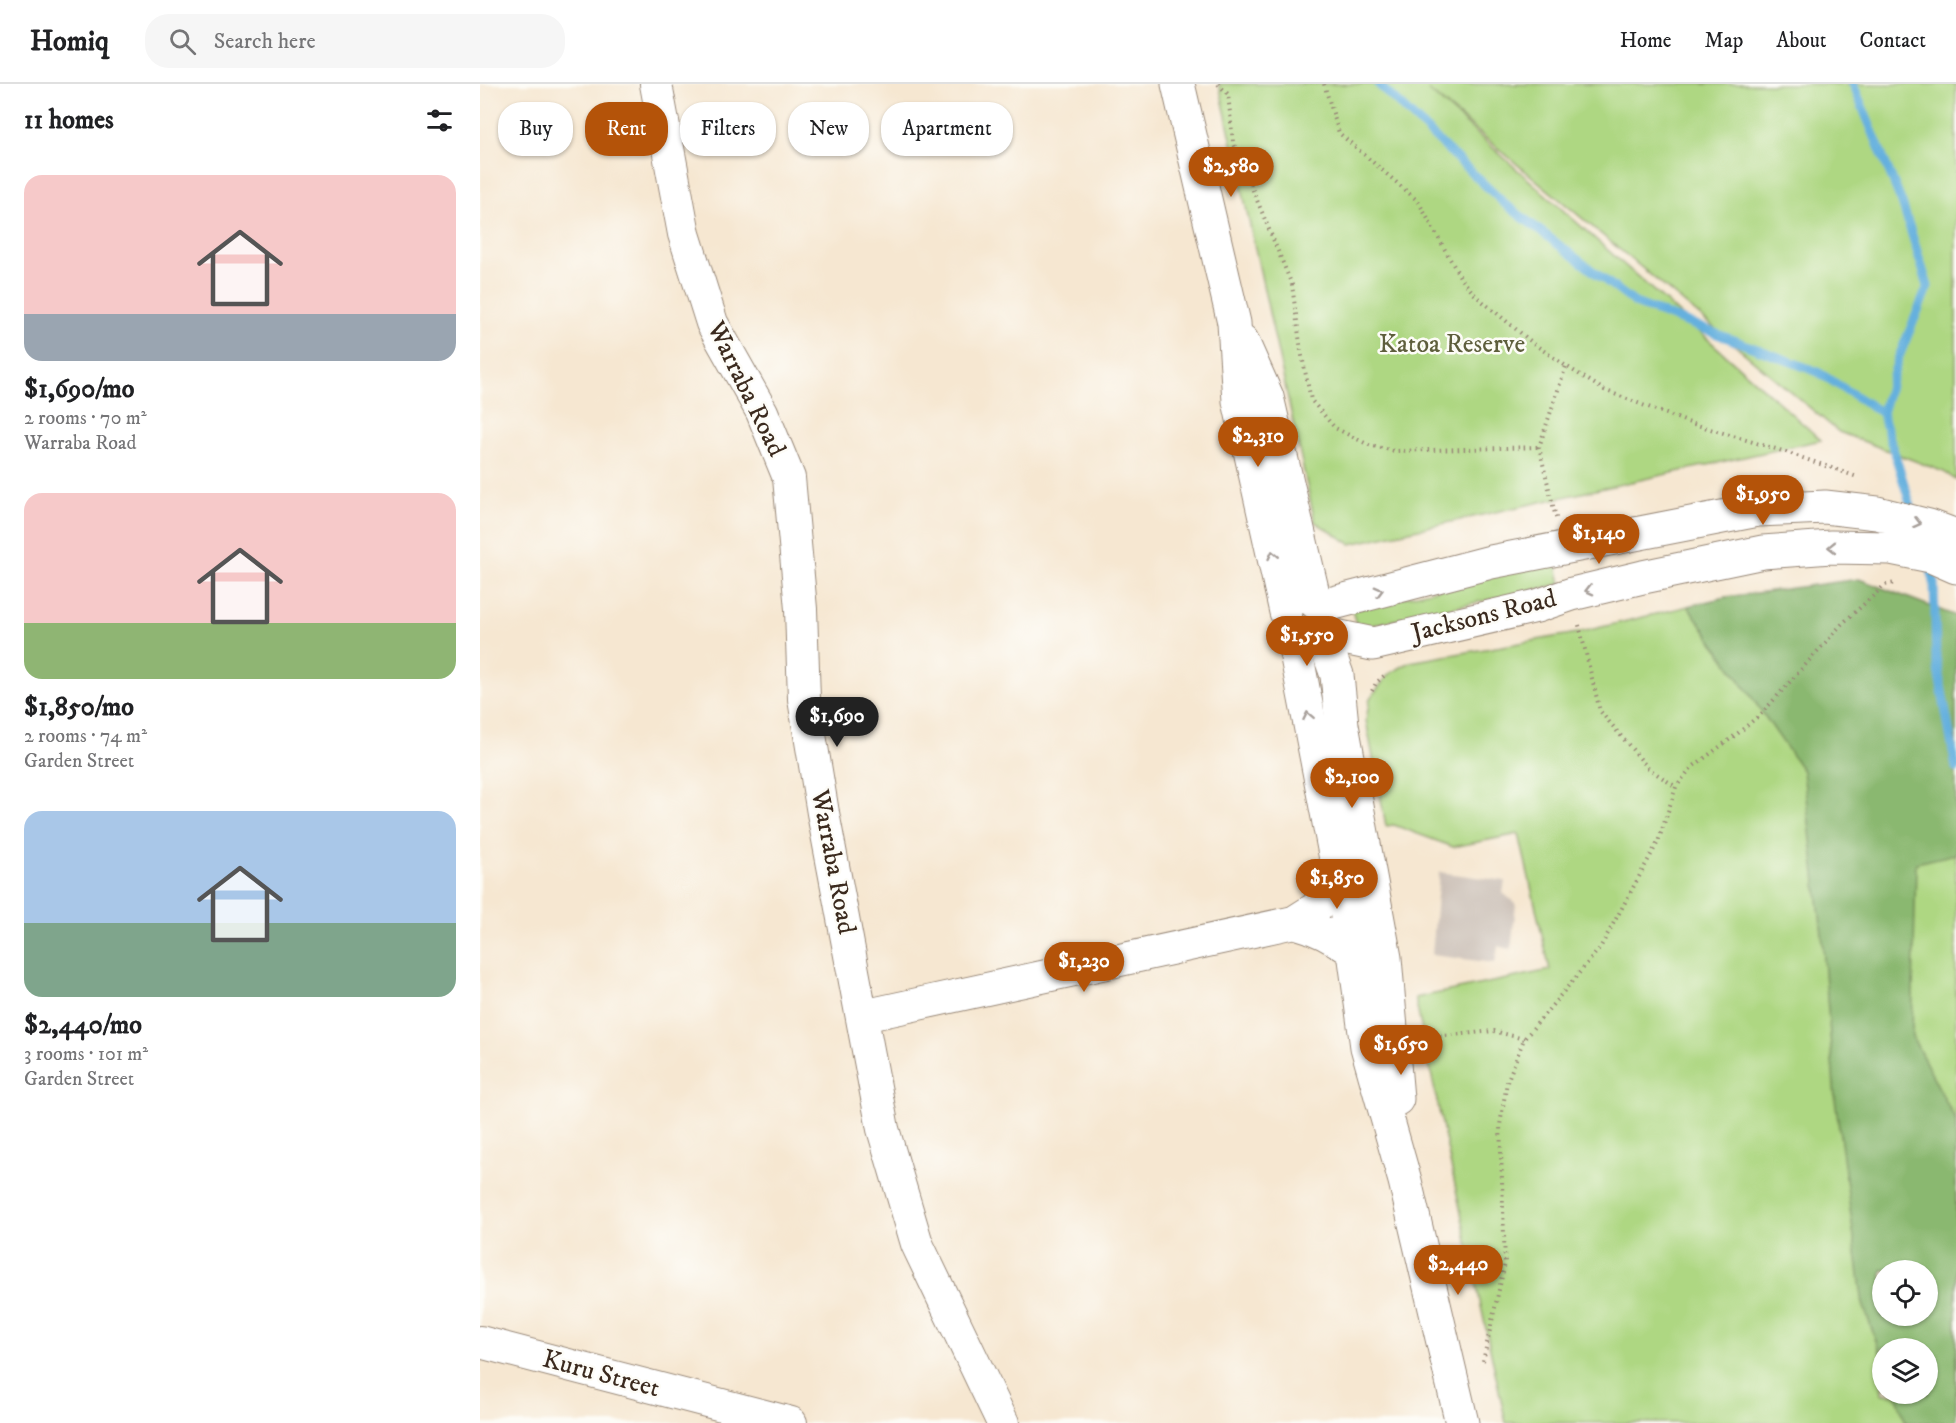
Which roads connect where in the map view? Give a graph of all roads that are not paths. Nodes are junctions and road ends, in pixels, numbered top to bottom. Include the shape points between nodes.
1 (656, 84) edge
2 (1178, 84) edge
3 (1956, 536) edge
4 (1956, 567) edge
5 (1312, 624) junction
6 (1384, 655) junction
7 (1337, 675) junction
8 (1339, 877) junction
9 (1294, 922) junction
10 (1354, 952) junction
11 (863, 1016) junction
12 (1405, 1181) junction
13 (480, 1342) edge
14 (791, 1423) edge
15 (1003, 1423) edge
16 (1462, 1423) edge

1 - 11 street, Warraba Road via 684,234 712,323 762,412 789,478 801,609 804,699
2 - 5 street via 1234,323 1267,397
5 -> 3 street, Jacksons Road via 1501,560 1758,510 1824,507 1877,513
4 -> 6 street, Jacksons Road via 1931,556 1891,548 1763,552 1572,594
5 - 6 street, Jacksons Road
5 - 7 street
8 -> 5 street
6 - 7 street
7 - 12 street via 1342,725 1385,958
8 - 9 street via 1316,908
8 - 10 street
9 - 10 street via 1333,936
9 - 11 street
10 - 12 street via 1366,1047
11 - 15 street, Warraba Road via 883,1129 917,1244
12 - 16 street
13 - 14 street, Kuru Street

